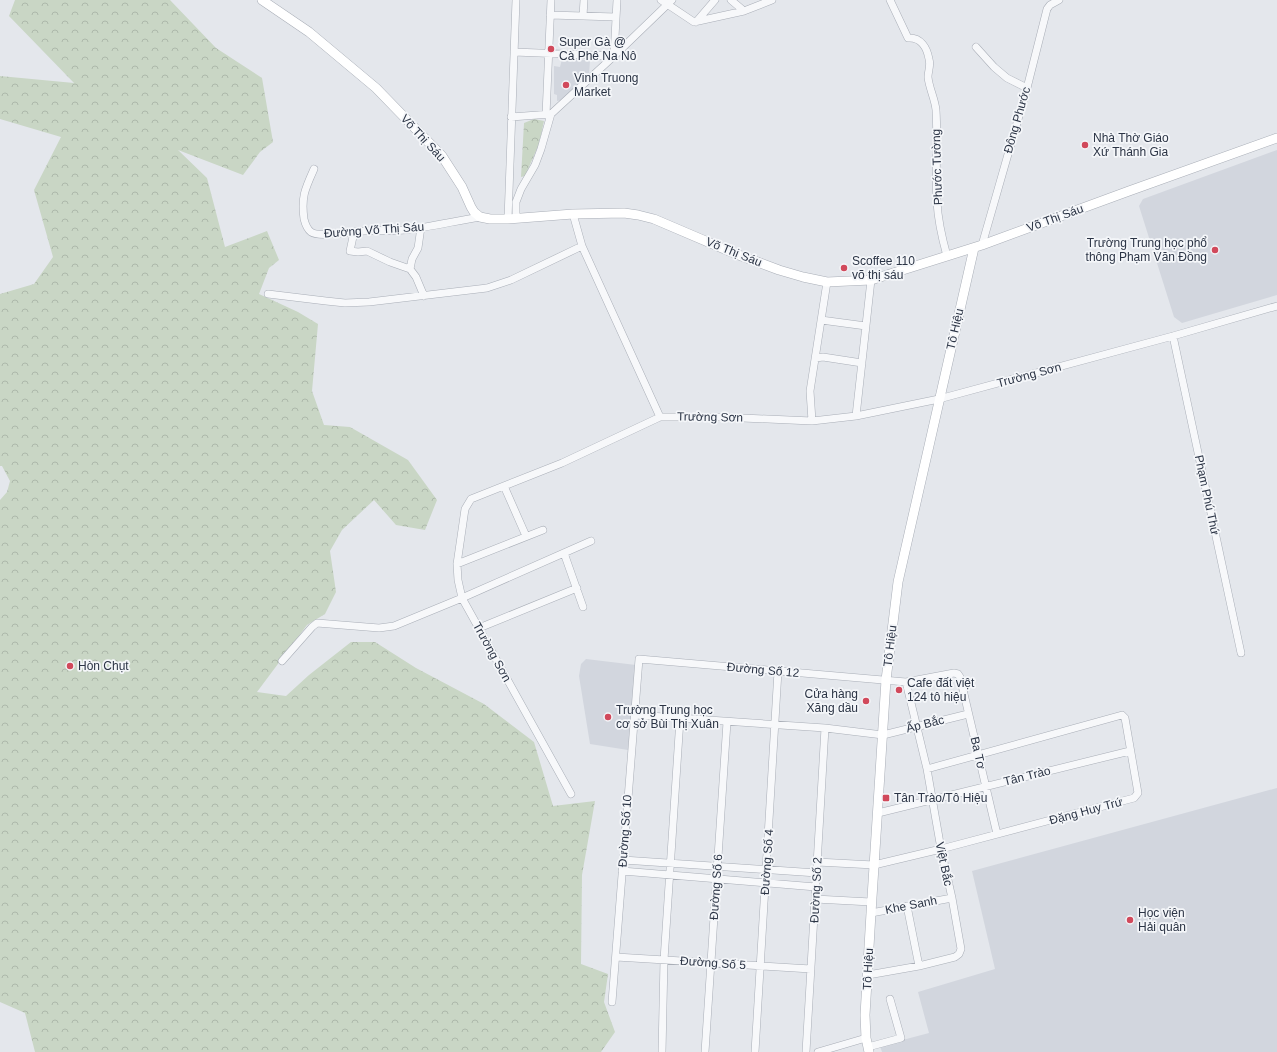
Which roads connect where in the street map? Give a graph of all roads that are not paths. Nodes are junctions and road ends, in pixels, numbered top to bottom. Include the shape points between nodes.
1 (262, 0) edge
2 (516, 0) edge
3 (551, 0) edge
4 (584, 0) edge
5 (617, 0) edge
6 (661, 0) edge
7 (715, 0) edge
8 (731, 0) edge
9 (890, 0) edge
10 (1059, 0) edge
11 (768, 1) edge
12 (670, 2) edge
13 (744, 11) junction
14 (550, 15) junction
15 (583, 16) junction
16 (616, 17) junction
17 (696, 22) junction
18 (976, 47) dead end
19 (514, 52) junction
20 (549, 53) junction
21 (614, 56) junction
22 (1026, 88) junction
23 (549, 114) junction
24 (511, 117) junction
25 (1277, 138) edge
26 (314, 169) dead end
27 (573, 214) junction
28 (480, 217) junction
29 (512, 219) junction
30 (421, 227) junction
31 (354, 232) junction
32 (582, 246) junction
33 (978, 247) junction
34 (947, 256) junction
35 (410, 269) junction
36 (871, 280) junction
37 (827, 282) junction
38 (268, 294) dead end
39 (424, 296) junction
40 (1277, 306) edge
41 (821, 320) junction
42 (866, 326) junction
43 (1173, 336) junction
44 (816, 358) junction
45 (862, 363) junction
46 (939, 399) junction
47 (660, 416) junction
48 (856, 416) junction
49 (812, 421) junction
50 (504, 486) junction
51 (543, 530) dead end
52 (526, 536) junction
53 (591, 541) dead end
54 (564, 553) junction
55 (457, 564) junction
56 (577, 588) junction
57 (462, 598) junction
58 (583, 607) dead end
59 (479, 628) junction
60 (1241, 653) dead end
61 (639, 659) joint
62 (282, 660) dead end
63 (778, 671) junction
64 (958, 674) joint
65 (886, 680) junction
66 (906, 682) junction
67 (968, 714) junction
68 (634, 716) junction
69 (680, 718) junction
70 (727, 722) junction
71 (775, 725) junction
72 (917, 726) junction
73 (825, 728) junction
74 (882, 735) junction
75 (1130, 751) junction
76 (978, 756) junction
77 (927, 769) junction
78 (985, 786) junction
79 (571, 794) dead end
80 (932, 799) junction
81 (878, 813) junction
82 (997, 834) junction
83 (941, 849) junction
84 (623, 860) junction
85 (818, 862) junction
86 (671, 863) junction
87 (874, 865) junction
88 (718, 866) junction
89 (767, 870) junction
90 (622, 871) junction
91 (817, 873) junction
92 (670, 875) junction
93 (717, 879) junction
94 (766, 883) junction
95 (816, 887) junction
96 (952, 898) junction
97 (815, 899) junction
98 (871, 902) junction
99 (907, 906) junction
100 (870, 913) junction
101 (616, 957) junction
102 (664, 960) junction
103 (711, 963) junction
104 (760, 966) junction
105 (919, 966) junction
106 (811, 969) junction
107 (868, 975) junction
108 (890, 999) dead end
109 (612, 1002) dead end
110 (868, 1046) edge
111 (662, 1052) edge
112 (705, 1052) edge
113 (755, 1052) edge
114 (806, 1052) edge
115 (818, 1052) edge

1 - 28 main road, Võ Thị Sáu via 309,32 376,88 442,156 474,212
2 - 19 street
3 - 14 street
4 - 15 street
5 - 16 street
6 - 12 street
7 - 17 street
8 - 13 street
9 - 34 street, Phước Tường via 908,38 914,37 919,40 930,60 928,77 936,109 937,202
10 - 22 street, Đông Phước via 1047,10
11 - 13 street
12 - 17 street via 691,21
12 - 21 street
13 - 17 street
14 - 15 street
14 - 20 street
15 - 16 street
16 - 21 street
18 - 22 street via 1007,78
19 - 20 street
19 - 24 street
20 - 21 street
20 - 23 street
21 - 23 street
22 - 33 street, Đông Phước
23 - 24 street
23 - 29 street via 541,149 521,189
24 - 29 street
25 - 33 main road, Võ Thị Sáu
26 - 31 street, Đường Võ Thị Sáu via 303,198 307,228 310,232 323,235
27 - 29 main road, Võ Thị Sáu
27 - 32 street
27 - 37 main road, Võ Thị Sáu via 624,213 654,219 779,270
28 - 29 main road, Võ Thị Sáu
28 - 30 street, Đường Võ Thị Sáu
30 - 31 street, Đường Võ Thị Sáu
30 - 35 street via 418,248
31 - 35 street via 350,251 367,251
32 - 39 street via 497,285
32 - 47 street
33 - 34 main road, Võ Thị Sáu
33 - 46 main road, Tô Hiệu
34 - 36 main road, Võ Thị Sáu
35 - 39 street
36 - 37 main road, Võ Thị Sáu
36 - 42 street
37 - 41 street
38 - 39 street via 345,303
40 - 43 street, Trường Sơn
41 - 42 street
41 - 44 street
42 - 45 street
43 - 46 street, Trường Sơn
43 - 60 street, Phạm Phú Thứ
44 - 45 street
44 - 49 street via 810,391
45 - 48 street
46 - 48 street, Trường Sơn
46 - 65 main road, Tô Hiệu via 898,582
47 - 49 street, Trường Sơn
47 - 50 street, Trường Sơn via 579,455
48 - 49 street, Trường Sơn
50 - 52 street
50 - 55 street, Trường Sơn via 471,499 466,506
51 - 52 street
52 - 55 street
53 - 54 street
54 - 56 street
54 - 57 street
55 - 57 street, Trường Sơn
56 - 58 street
56 - 59 street
57 - 59 street, Trường Sơn
57 - 62 street via 387,627 318,623
59 - 79 street, Trường Sơn
61 - 63 street, Đường Số 12
61 - 68 street, Đường Số 10
63 - 65 street, Đường Số 12
63 - 71 street, Đường Số 4
64 - 66 street, Đường Số 12
64 - 67 street, Ba Tơ
65 - 66 street, Đường Số 12
65 - 74 main road, Tô Hiệu
66 - 72 street, Việt Bắc
67 - 72 street, Ấp Bắc
67 - 76 street, Ba Tơ
68 - 69 street
68 - 84 street, Đường Số 10
69 - 70 street
69 - 86 street
70 - 71 street
70 - 88 street, Đường Số 6
71 - 73 street
71 - 89 street, Đường Số 4
72 - 74 street, Ấp Bắc
72 - 77 street, Việt Bắc
73 - 74 street
73 - 85 street, Đường Số 2
74 - 81 main road, Tô Hiệu
75 - 76 street, Đặng Huy Trứ via 1125,718 1119,715
75 - 78 street, Tân Trào
75 - 82 street, Đặng Huy Trứ via 1138,793 1134,798
76 - 77 street, Đặng Huy Trứ
76 - 78 street, Ba Tơ
77 - 80 street, Việt Bắc
78 - 80 street, Tân Trào
78 - 82 street, Ba Tơ
80 - 81 street, Tân Trào
80 - 83 street, Việt Bắc
81 - 87 main road, Tô Hiệu
82 - 83 street, Đặng Huy Trứ
83 - 87 street, Đặng Huy Trứ
83 - 96 street, Việt Bắc
84 - 86 street
84 - 90 street, Đường Số 10
85 - 87 street, Đặng Huy Trứ
85 - 91 street, Đường Số 2
86 - 88 street
86 - 92 street
87 - 98 main road, Tô Hiệu
88 - 89 street
88 - 93 street, Đường Số 6
89 - 91 street
89 - 94 street, Đường Số 4
90 - 92 street
90 - 101 street, Đường Số 10
91 - 95 street, Đường Số 2
92 - 93 street
92 - 102 street
93 - 94 street
93 - 103 street, Đường Số 6
94 - 95 street
94 - 104 street, Đường Số 4
95 - 97 street, Đường Số 2
96 - 99 street, Khe Sanh
96 - 105 street, Việt Bắc via 961,949 959,954
97 - 98 street
97 - 106 street, Đường Số 2
98 - 100 main road, Tô Hiệu
99 - 100 street, Khe Sanh
99 - 105 street
100 - 107 main road, Tô Hiệu
101 - 102 street, Đường Số 5
101 - 109 street, Đường Số 10
102 - 103 street, Đường Số 5
102 - 111 street
103 - 104 street, Đường Số 5
103 - 112 street, Đường Số 6
104 - 106 street, Đường Số 5
104 - 113 street, Đường Số 4
105 - 107 street, Việt Bắc
106 - 114 street, Đường Số 2
107 - 110 main road, Tô Hiệu via 865,1014
108 - 110 street via 901,1038
110 - 115 street

